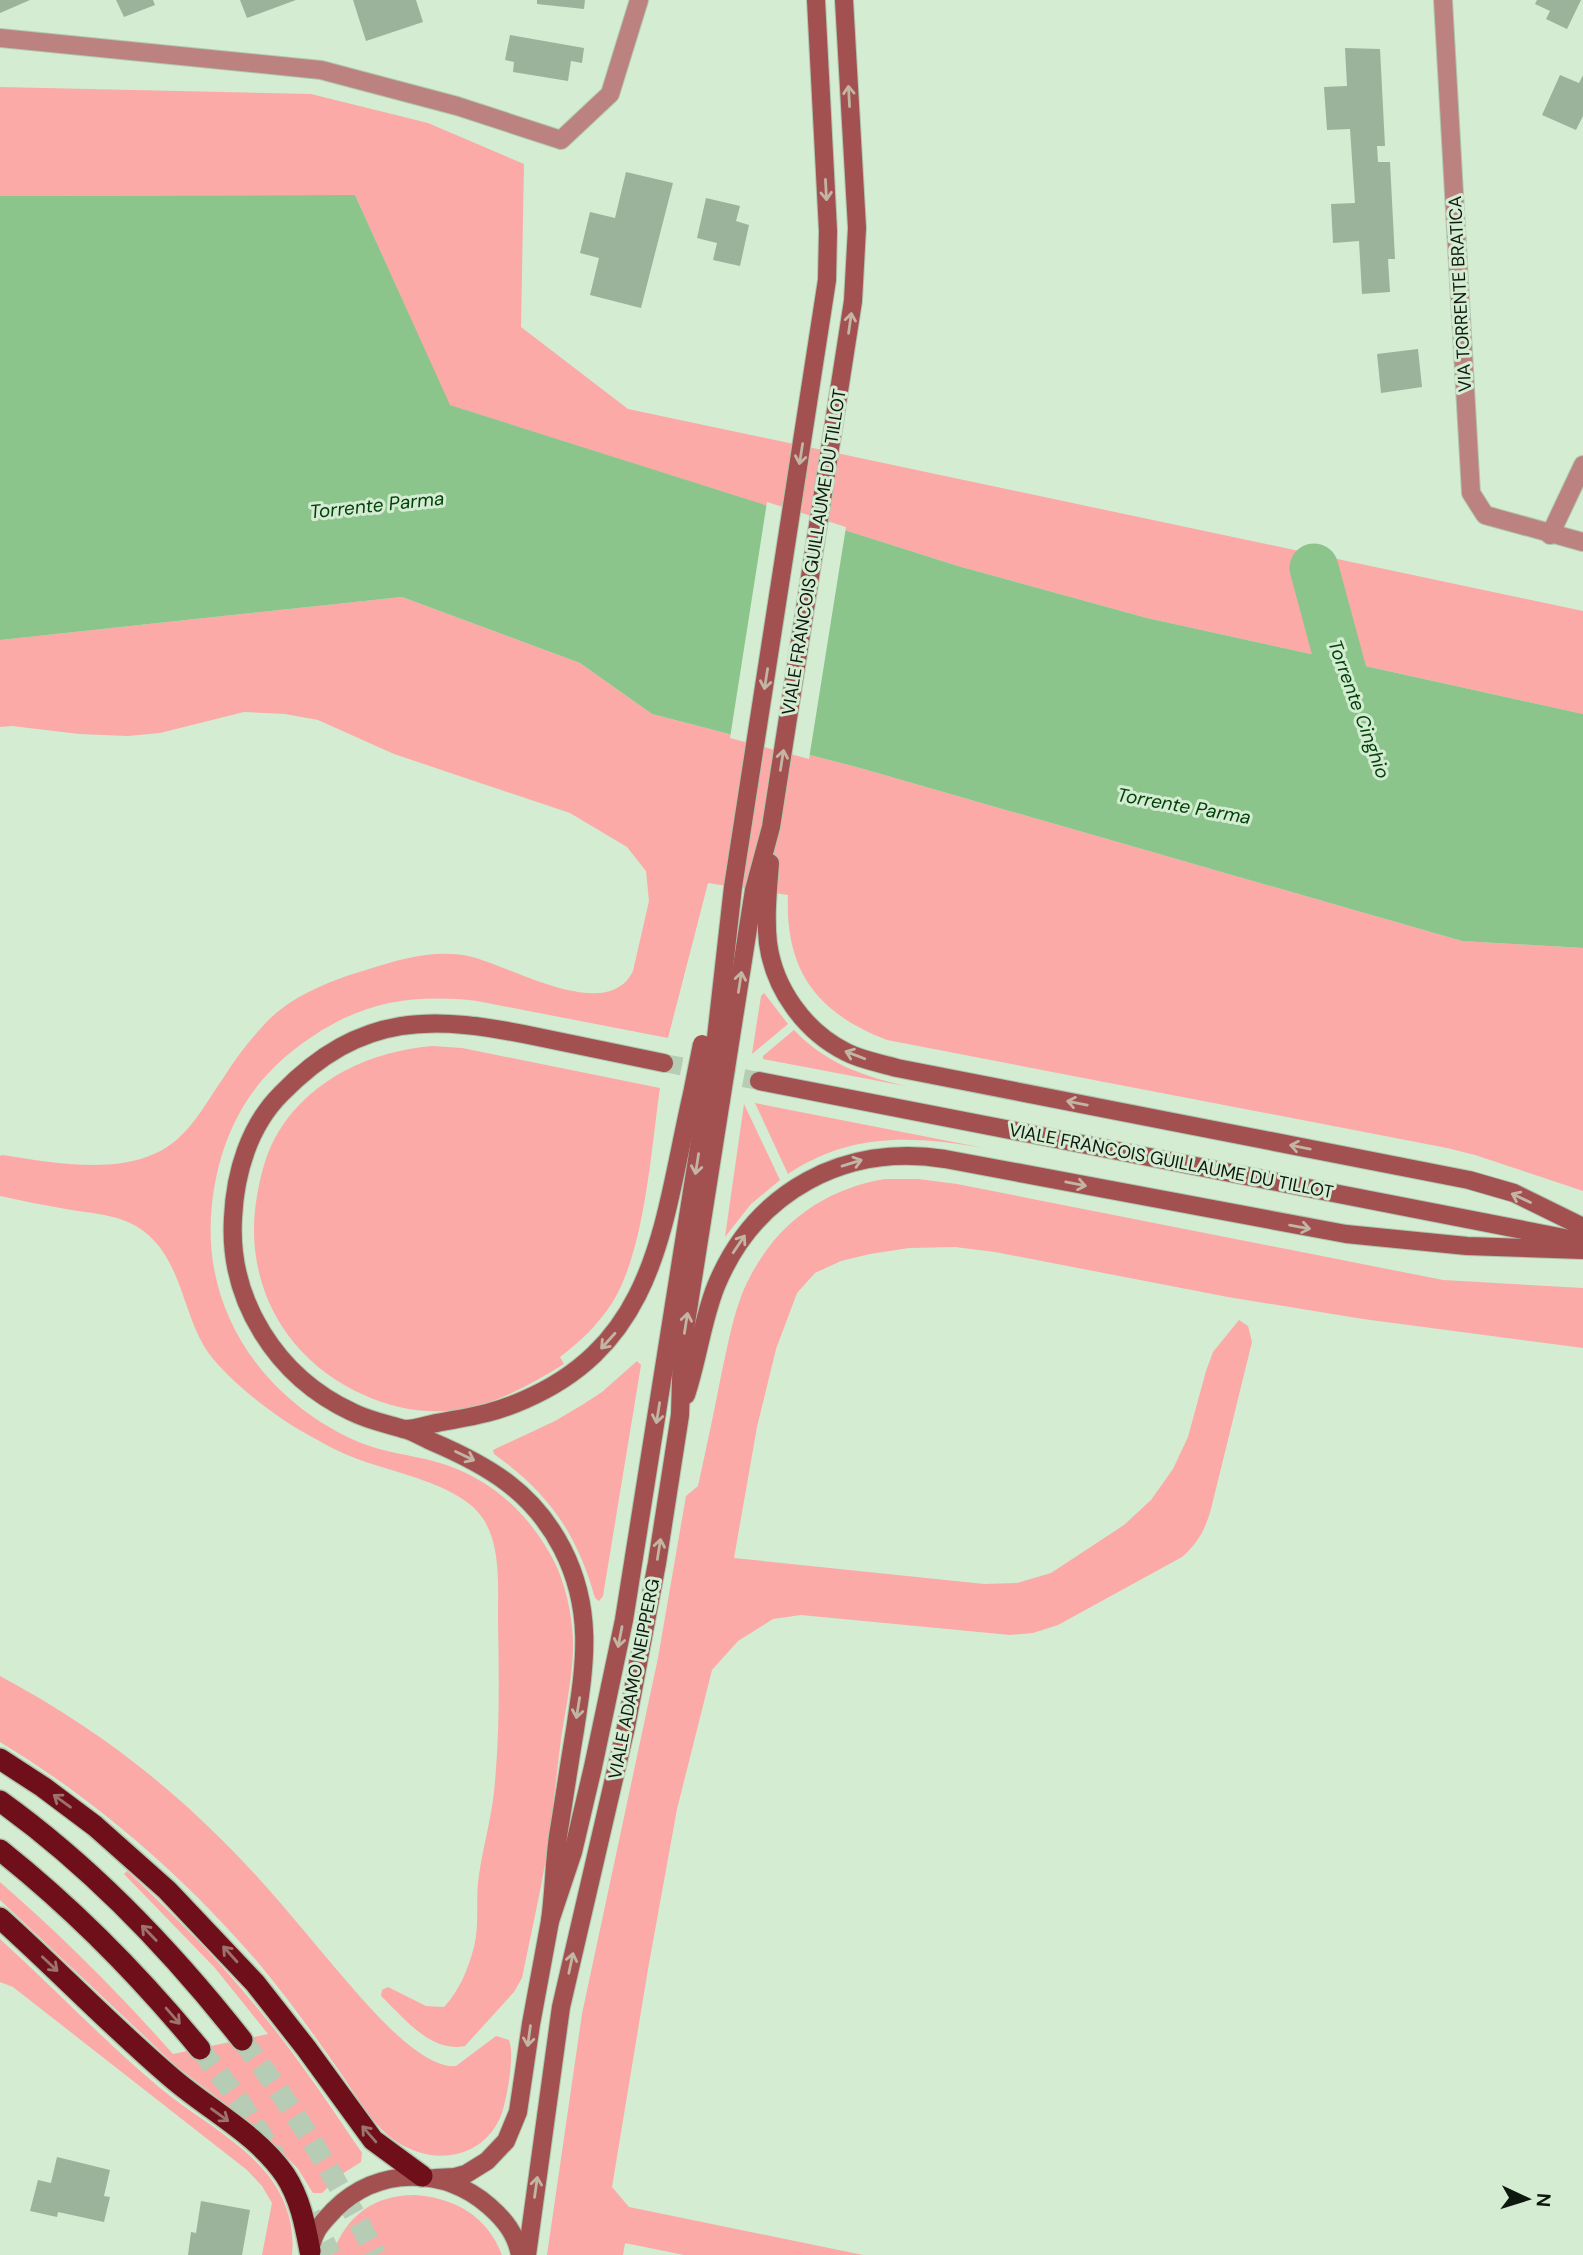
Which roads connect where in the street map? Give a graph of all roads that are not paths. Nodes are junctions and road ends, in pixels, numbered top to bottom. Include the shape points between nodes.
1 (639, 0) edge
2 (816, 0) edge
3 (844, 0) edge
4 (1443, 0) edge
5 (0, 38) edge
6 (1583, 465) edge
7 (1550, 535) junction
8 (1583, 542) edge
9 (761, 891) junction
10 (716, 1047) junction
11 (664, 1063) tunnel mouth
12 (759, 1081) tunnel mouth
13 (707, 1097) junction
14 (1583, 1227) edge
15 (1583, 1242) edge
16 (1583, 1250) edge
17 (678, 1424) junction
18 (402, 1429) junction
19 (0, 1759) edge
20 (0, 1801) edge
21 (0, 1850) edge
22 (0, 1918) edge
23 (550, 1921) junction
24 (242, 2040) tunnel mouth
25 (200, 2049) tunnel mouth
26 (429, 2177) junction
27 (309, 2253) edge
28 (520, 2255) edge
29 (527, 2255) edge

1 - 5 street via 610,94 561,140 457,106 321,70
2 -> 10 main road, VIALE FRANCOIS GUILLAUME DU TILLOT via 827,280 733,887
9 -> 3 main road, VIALE FRANCOIS GUILLAUME DU TILLOT via 853,301 857,252
4 - 7 street, VIA TORRENTE BRATICA via 1471,493 1485,515
6 - 7 street
7 - 8 street, VIA TORRENTE BRATICA
10 -> 9 main road, VIALE FRANCOIS GUILLAUME DU TILLOT
14 -> 9 main road via 1514,1194 1461,1178 897,1068 846,1052 808,1024 781,986 768,943
10 - 13 main road, bridge
10 - 13 main road, VIALE FRANCOIS GUILLAUME DU TILLOT, bridge
11 - 18 main road via 479,1026 416,1023 368,1035 320,1059 282,1092 260,1120 237,1186 232,1234 237,1276 254,1321 283,1360 315,1390 351,1412
12 - 15 main road, VIALE FRANCOIS GUILLAUME DU TILLOT
17 -> 13 main road, VIALE ADAMO NEIPPERG
13 -> 18 main road via 655,1253 617,1332 570,1375 533,1396 471,1419
13 -> 23 main road, VIALE ADAMO NEIPPERG via 624,1620 573,1852
17 -> 16 main road via 709,1308 735,1249 790,1191 862,1159 934,1157 1346,1234 1467,1246
29 -> 17 main road, VIALE ADAMO NEIPPERG via 562,2007 637,1673
18 -> 23 main road via 464,1455 521,1495 551,1529 578,1590 585,1660
26 -> 19 highway via 373,2140 255,1983 167,1890 95,1826
24 -> 20 highway via 130,1913
21 -> 25 highway via 111,1949
22 -> 27 highway via 152,2061 257,2143 284,2173 295,2194
23 -> 26 main road, VIALE ADAMO NEIPPERG via 510,2134 478,2168 455,2178
26 - 27 main road, VIALE ADAMO NEIPPERG via 400,2176 370,2185 344,2200 314,2230
26 - 28 main road via 478,2196 512,2230

